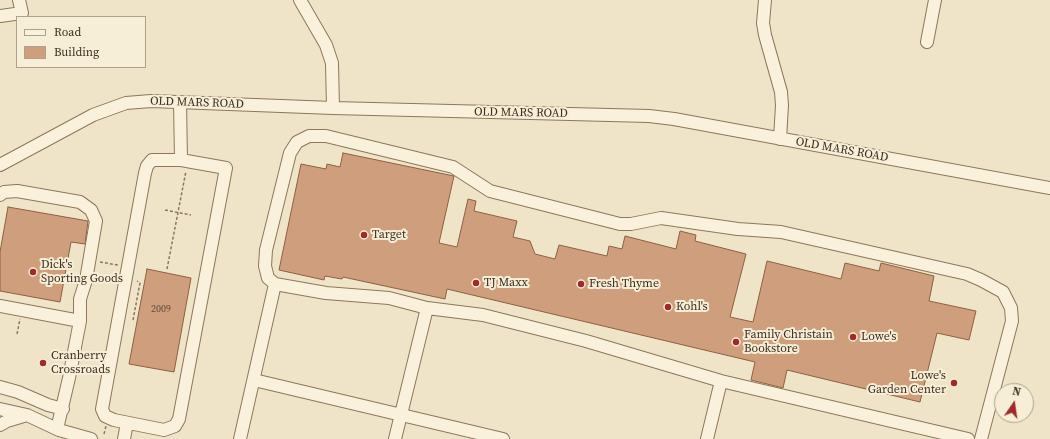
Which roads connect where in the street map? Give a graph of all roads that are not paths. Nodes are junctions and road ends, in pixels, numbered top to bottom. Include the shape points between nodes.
1 (19, 0) edge
2 (300, 0) edge
3 (765, 0) edge
4 (935, 0) edge
5 (0, 16) edge
6 (927, 42) dead end
7 (180, 102) junction
8 (333, 108) junction
9 (780, 139) junction
10 (184, 163) junction
11 (0, 165) edge
12 (1050, 188) edge
13 (0, 194) edge
14 (276, 284) junction
15 (0, 306) edge
16 (427, 308) junction
17 (80, 321) junction
18 (254, 380) junction
19 (721, 381) junction
20 (0, 387) edge
21 (0, 409) edge
22 (63, 409) junction
23 (401, 414) junction
24 (27, 415) junction
25 (127, 423) junction
26 (0, 425) edge
27 (57, 429) junction
28 (89, 439) edge
29 (124, 439) edge
30 (240, 439) edge
31 (395, 439) edge
32 (503, 439) edge
33 (707, 439) edge
34 (968, 439) edge
35 (981, 439) edge

1 - 5 street via 22,13
2 - 8 street via 326,45 332,63
3 - 9 street via 765,35 781,92
4 - 6 street
7 - 8 street, OLD MARS ROAD
7 - 10 street
7 - 11 street, OLD MARS ROAD via 139,101 116,106 93,115
8 - 9 street, OLD MARS ROAD via 649,116
9 - 12 street, OLD MARS ROAD
10 - 25 street via 152,160 145,173 102,405 103,412 108,418
10 - 25 street via 226,168 182,408 177,423 168,429 152,429
13 - 17 street via 17,191 80,202 91,210 96,226 80,299
14 - 16 street via 326,293 389,298
14 - 18 street
14 - 35 street via 268,278 265,266 266,250 290,153 297,142 309,136 326,136 453,167 490,191 620,224 661,218 738,230 781,232 967,274 1003,292 1011,308 1012,322
15 - 17 street
16 - 19 street via 496,318 586,341
16 - 23 street
17 - 22 street
18 - 23 street
18 - 30 street
19 - 33 street
19 - 34 street
20 - 22 street via 48,406
21 - 24 street
22 - 27 street
23 - 31 street
23 - 32 street
24 - 26 street
24 - 27 street
25 - 29 street
27 - 28 street

